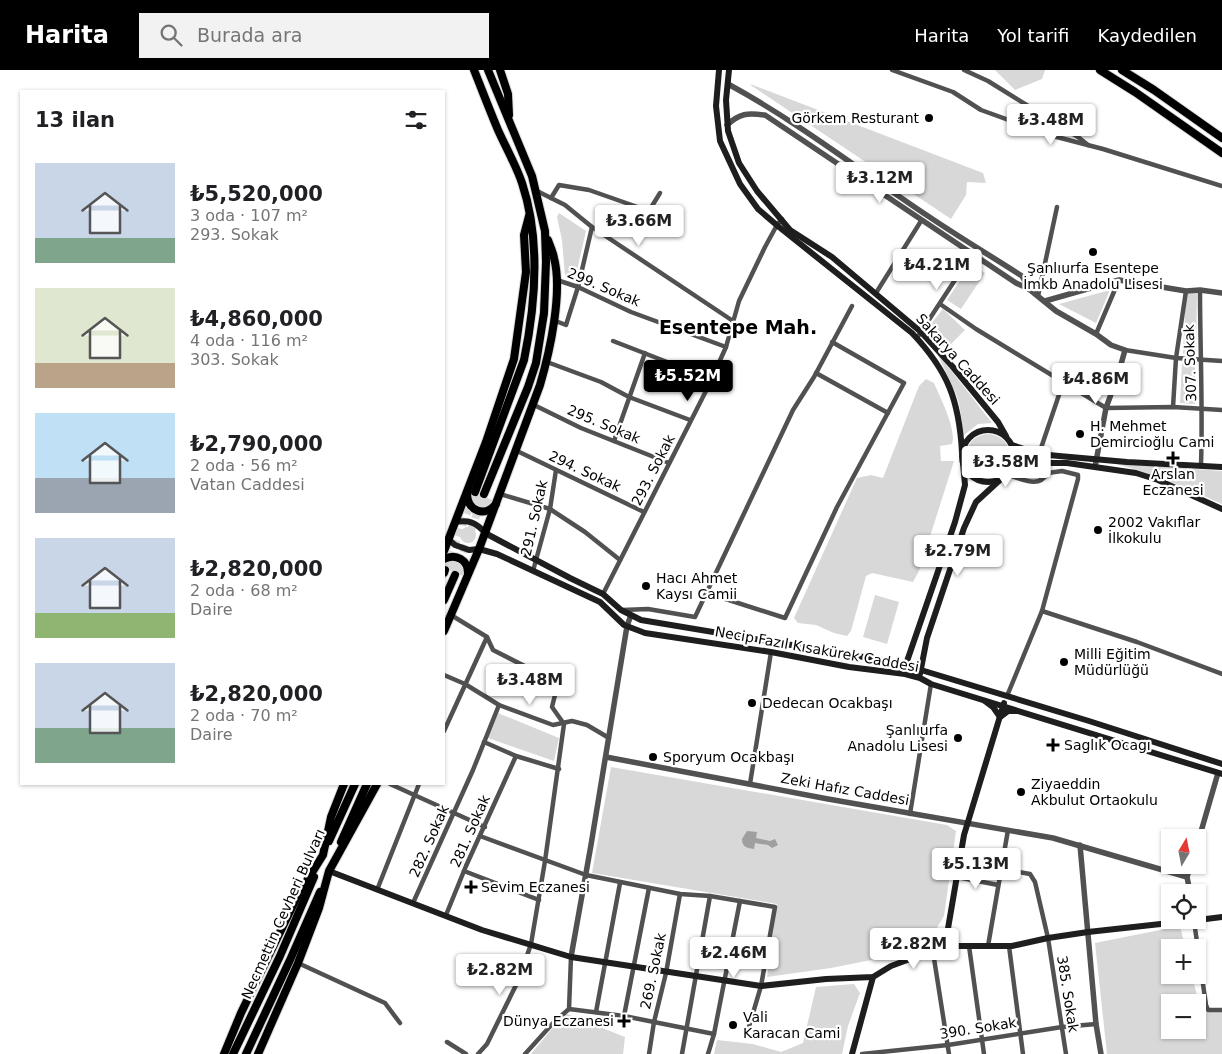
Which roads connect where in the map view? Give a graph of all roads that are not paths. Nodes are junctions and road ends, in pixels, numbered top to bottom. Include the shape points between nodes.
1 (469, 70) edge
2 (474, 70) edge
3 (488, 70) edge
4 (500, 70) edge
5 (719, 70) edge
6 (729, 70) edge
7 (892, 70) edge
8 (964, 70) edge
9 (1100, 70) edge
10 (1122, 70) edge
11 (478, 80) junction
12 (728, 84) junction
13 (510, 122) junction
14 (727, 125) junction
15 (1222, 138) edge
16 (1089, 146) junction
17 (1222, 152) edge
18 (1222, 186) edge
19 (535, 190) junction
20 (660, 193) dead end
21 (550, 198) junction
22 (1057, 207) dead end
23 (530, 212) junction
24 (782, 219) junction
25 (921, 221) junction
26 (777, 225) junction
27 (592, 227) junction
28 (545, 231) junction
29 (972, 254) junction
30 (557, 280) junction
31 (1119, 280) junction
32 (578, 287) junction
33 (1029, 289) junction
34 (1200, 290) junction
35 (1186, 291) junction
36 (876, 293) junction
37 (1222, 293) edge
38 (1038, 296) junction
39 (1045, 301) junction
40 (940, 304) junction
41 (852, 306) dead end
42 (553, 320) junction
43 (733, 321) junction
44 (921, 332) junction
45 (1096, 334) junction
46 (917, 338) junction
47 (613, 341) dead end
48 (832, 342) junction
49 (726, 347) junction
50 (1124, 350) junction
51 (645, 354) junction
52 (1176, 358) junction
53 (1200, 361) junction
54 (1222, 361) edge
55 (546, 362) junction
56 (816, 373) junction
57 (711, 379) junction
58 (1063, 383) junction
59 (629, 397) junction
60 (532, 404) junction
61 (1173, 407) junction
62 (1106, 408) junction
63 (1203, 409) junction
64 (1222, 410) edge
65 (888, 413) junction
66 (690, 420) junction
67 (1006, 436) junction
68 (614, 441) junction
69 (1012, 445) junction
70 (516, 450) junction
71 (962, 452) junction
72 (1038, 454) junction
73 (1096, 458) junction
74 (669, 463) junction
75 (963, 463) junction
76 (1201, 465) junction
77 (1222, 466) edge
78 (1095, 467) junction
79 (556, 470) junction
80 (1007, 474) junction
81 (1001, 479) junction
82 (467, 489) junction
83 (475, 492) tunnel mouth
84 (484, 494) tunnel mouth
85 (499, 498) junction
86 (1222, 509) edge
87 (550, 510) junction
88 (644, 512) junction
89 (455, 522) junction
90 (485, 532) junction
91 (448, 539) junction
92 (445, 548) edge
93 (479, 549) junction
94 (445, 559) edge
95 (536, 560) junction
96 (620, 560) junction
97 (533, 571) junction
98 (455, 575) tunnel mouth
99 (468, 578) junction
100 (603, 594) junction
101 (707, 594) junction
102 (445, 598) edge
103 (621, 610) junction
104 (1042, 611) junction
105 (451, 615) junction
106 (631, 615) junction
107 (627, 626) junction
108 (445, 630) edge
109 (488, 637) junction
110 (772, 652) junction
111 (906, 664) junction
112 (921, 670) junction
113 (905, 674) junction
114 (1222, 674) edge
115 (445, 675) edge
116 (920, 678) junction
117 (465, 684) junction
118 (931, 684) junction
119 (972, 695) junction
120 (1007, 696) junction
121 (499, 705) junction
122 (1003, 705) junction
123 (1022, 711) junction
124 (1000, 717) junction
125 (564, 724) junction
126 (445, 729) edge
127 (609, 738) junction
128 (484, 742) junction
129 (516, 756) junction
130 (606, 757) junction
131 (1222, 764) edge
132 (559, 769) junction
133 (1220, 773) edge
134 (750, 784) junction
135 (344, 785) edge
136 (355, 785) edge
137 (367, 785) edge
138 (376, 785) edge
139 (392, 785) edge
140 (418, 785) edge
141 (414, 794) junction
142 (453, 813) junction
143 (910, 814) junction
144 (968, 824) junction
145 (484, 827) junction
146 (1202, 829) edge
147 (1008, 830) junction
148 (480, 836) junction
149 (1080, 845) junction
150 (323, 855) junction
151 (545, 861) junction
152 (1001, 869) junction
153 (329, 871) junction
154 (464, 872) junction
155 (1188, 874) edge
156 (586, 876) junction
157 (957, 877) junction
158 (1187, 877) junction
159 (620, 883) junction
160 (998, 884) junction
161 (1188, 884) edge
162 (649, 888) junction
163 (377, 890) junction
164 (680, 894) junction
165 (710, 896) junction
166 (539, 900) junction
167 (740, 901) junction
168 (413, 903) junction
169 (446, 915) junction
170 (1222, 916) edge
171 (1206, 918) edge
172 (1161, 924) edge
173 (1197, 929) edge
174 (1088, 932) junction
175 (1048, 938) junction
176 (531, 944) junction
177 (946, 946) junction
178 (969, 946) junction
179 (988, 946) junction
180 (1009, 946) junction
181 (934, 952) junction
182 (571, 957) junction
183 (606, 962) junction
184 (298, 963) junction
185 (635, 967) junction
186 (666, 973) junction
187 (696, 976) junction
188 (873, 977) junction
189 (724, 981) junction
190 (761, 986) junction
191 (569, 1009) junction
192 (1222, 1010) edge
193 (596, 1012) junction
194 (624, 1016) junction
195 (654, 1022) junction
196 (400, 1023) dead end
197 (1096, 1024) junction
198 (1062, 1027) junction
199 (687, 1030) junction
200 (748, 1030) dead end
201 (1020, 1033) junction
202 (714, 1034) junction
203 (982, 1040) junction
204 (447, 1042) dead end
205 (948, 1045) junction
206 (908, 1051) edge
207 (224, 1054) edge
208 (233, 1054) edge
209 (246, 1054) edge
210 (258, 1054) edge
211 (466, 1054) edge
212 (478, 1054) edge
213 (525, 1054) edge
214 (649, 1054) edge
215 (682, 1054) edge
216 (708, 1054) edge
217 (852, 1054) edge
218 (862, 1054) edge
219 (949, 1054) edge
220 (984, 1054) edge
221 (1024, 1054) edge
222 (1066, 1054) edge
223 (1100, 1054) edge

1 - 11 main road
2 - 11 main road
3 - 13 main road
4 - 13 main road via 508,94
5 - 26 main road, Sakarya Caddesi via 716,106 720,142 740,184 758,209
6 - 12 main road, Sakarya Caddesi
7 - 16 street via 953,92 981,110
8 - 16 street
9 - 17 main road
10 - 15 main road
11 - 23 main road via 522,182
12 - 14 main road, Sakarya Caddesi
12 - 33 street via 800,128 1022,276
13 - 19 main road
14 - 24 main road, Sakarya Caddesi via 739,163 757,191
14 - 25 street via 744,114 765,115
16 - 18 street
19 - 21 street
19 - 28 main road
20 - 21 street via 646,210 589,190 559,185
21 - 27 street
22 - 38 street
23 - 82 main road via 524,235 526,272 514,359
23 - 83 main road via 536,261 528,340 517,384
24 - 26 street, 293. Sokak
24 - 36 main road, Sakarya Caddesi via 790,230 830,255
25 - 29 street
25 - 36 street
26 - 43 street, 293. Sokak via 739,301
26 - 46 main road, Sakarya Caddesi
27 - 32 street
27 - 43 street
28 - 30 main road via 555,259
28 - 84 main road via 544,313 536,363
29 - 33 street
29 - 40 street
30 - 32 street, 299. Sokak
30 - 42 main road
31 - 35 street
31 - 39 street
31 - 45 street
32 - 42 street via 566,325
32 - 49 street, 299. Sokak via 631,312
33 - 38 street
34 - 35 street
34 - 37 street
34 - 53 street, 307. Sokak
35 - 52 street
36 - 44 main road, Sakarya Caddesi
38 - 39 street
39 - 45 street
40 - 44 street
40 - 58 street
41 - 48 street
42 - 55 main road
43 - 49 street, 293. Sokak
44 - 46 street
44 - 67 main road, Sakarya Caddesi via 998,422
45 - 50 street
46 - 71 main road, Sakarya Caddesi via 944,373 955,398
47 - 51 street
48 - 56 street
48 - 65 street via 904,383
49 - 57 street, 293. Sokak
50 - 52 street
50 - 62 street
51 - 57 street
51 - 59 street
52 - 53 street
52 - 61 street
53 - 54 street
53 - 63 street, 307. Sokak
55 - 59 street via 601,382
55 - 60 main road
56 - 65 street
56 - 101 street via 793,410
57 - 66 street, 293. Sokak
58 - 62 street
58 - 72 street
59 - 66 street
59 - 68 street
60 - 68 street, 295. Sokak
60 - 70 main road
61 - 62 street
61 - 63 street
62 - 73 street
63 - 64 street
63 - 76 street, 307. Sokak
65 - 101 street via 837,507 785,618
66 - 74 street, 293. Sokak
67 - 69 main road
67 - 71 main road via 992,430 976,432
68 - 74 street, 295. Sokak
69 - 72 main road
69 - 80 main road via 1014,460
70 - 79 street, 294. Sokak
70 - 85 main road
71 - 75 main road
72 - 73 main road
73 - 76 main road
73 - 78 street
74 - 88 street, 293. Sokak
75 - 81 main road via 978,480
75 - 111 main road via 965,485 955,522
76 - 77 main road
78 - 80 main road via 1046,463
78 - 86 main road via 1136,472
79 - 87 street, 291. Sokak
79 - 88 street, 294. Sokak
80 - 81 main road
80 - 104 street via 1029,482 1040,482 1055,471 1078,475
81 - 112 main road via 976,502 964,528 927,638
82 - 85 main road via 468,504 481,512 492,508
82 - 89 main road
85 - 87 street
85 - 90 main road
87 - 95 street, 291. Sokak
87 - 96 street
88 - 96 street, 293. Sokak
89 - 90 main road, Necip Fazıl Kısakürek Caddesi via 467,520 478,524
89 - 91 main road
90 - 93 main road
90 - 95 main road, Necip Fazıl Kısakürek Caddesi
91 - 92 main road
91 - 93 main road, Necip Fazıl Kısakürek Caddesi via 469,550
93 - 97 main road, Necip Fazıl Kısakürek Caddesi
93 - 99 main road
94 - 99 main road via 461,558 467,565
95 - 97 street, 291. Sokak
95 - 100 main road, Necip Fazıl Kısakürek Caddesi
96 - 100 street, 293. Sokak
97 - 107 main road, Necip Fazıl Kısakürek Caddesi via 600,602
98 - 102 main road
99 - 105 main road
100 - 103 main road, Necip Fazıl Kısakürek Caddesi
101 - 103 street via 695,617 648,609
103 - 106 main road, Necip Fazıl Kısakürek Caddesi
104 - 114 street
104 - 120 street
105 - 108 main road
105 - 109 street
106 - 107 street
106 - 111 main road, Necip Fazıl Kısakürek Caddesi via 641,620
107 - 110 main road, Necip Fazıl Kısakürek Caddesi via 645,633
107 - 127 street
109 - 117 street
109 - 125 street via 493,650 558,682 552,707
110 - 113 main road, Necip Fazıl Kısakürek Caddesi
110 - 134 street
111 - 112 main road, Necip Fazıl Kısakürek Caddesi
111 - 113 main road
112 - 116 main road
112 - 120 main road, Necip Fazıl Kısakürek Caddesi
113 - 116 main road, Necip Fazıl Kısakürek Caddesi
115 - 117 street
116 - 118 main road, Necip Fazıl Kısakürek Caddesi
117 - 121 street
117 - 126 street
118 - 119 main road, Necip Fazıl Kısakürek Caddesi
118 - 143 street
119 - 122 main road, Necip Fazıl Kısakürek Caddesi
119 - 124 main road via 993,707
120 - 122 main road
120 - 131 main road, Necip Fazıl Kısakürek Caddesi
121 - 125 street via 552,725
121 - 128 street, 282. Sokak
122 - 123 main road, Necip Fazıl Kısakürek Caddesi
122 - 124 main road
123 - 124 main road via 1008,712
123 - 133 main road, Necip Fazıl Kısakürek Caddesi
124 - 144 main road
125 - 127 street via 572,721 587,725
125 - 132 street
127 - 130 street
128 - 129 street
128 - 142 street, 282. Sokak
129 - 132 street
129 - 145 street, 281. Sokak
130 - 134 street, Zeki Hafız Caddesi
130 - 156 street
132 - 151 street
133 - 146 street
134 - 143 street, Zeki Hafız Caddesi
135 - 150 main road via 331,817
136 - 150 main road, Necmettin Cevheri Bulvarı
137 - 153 main road, Necmettin Cevheri Bulvarı
138 - 153 main road
139 - 141 street
140 - 141 street
141 - 142 street
141 - 163 street
142 - 145 street
142 - 168 street, 282. Sokak
143 - 144 street, Zeki Hafız Caddesi
144 - 147 street, Zeki Hafız Caddesi
144 - 157 main road
145 - 148 street, 281. Sokak
147 - 149 street, Zeki Hafız Caddesi
147 - 152 street
148 - 151 street
148 - 154 street, 281. Sokak
149 - 158 street, Zeki Hafız Caddesi
149 - 174 street
150 - 207 main road via 298,895
150 - 208 main road, Necmettin Cevheri Bulvarı
151 - 156 street
151 - 166 street
152 - 160 street
152 - 175 street, 385. Sokak via 1030,874 1035,882
153 - 163 main road
153 - 184 main road
153 - 209 main road, Necmettin Cevheri Bulvarı
154 - 166 street
154 - 169 street, 281. Sokak
155 - 158 street
156 - 159 street
156 - 182 street
157 - 160 street
157 - 177 main road
158 - 161 street
159 - 162 street
159 - 183 street
160 - 179 street
162 - 164 street
162 - 185 street
163 - 168 main road
164 - 165 street
164 - 186 street, 269. Sokak
165 - 167 street
165 - 187 street
166 - 176 street
167 - 189 street
167 - 190 street via 775,907
168 - 169 main road
169 - 176 main road via 482,930
170 - 171 main road
172 - 174 main road
173 - 192 street via 1206,1005 1208,1010
174 - 175 main road
174 - 197 street
175 - 180 main road
175 - 198 street, 385. Sokak
176 - 182 main road
176 - 212 street via 519,979 487,1044
177 - 178 main road
177 - 181 main road
178 - 179 main road
178 - 203 street
179 - 180 main road
180 - 201 street
181 - 188 main road via 891,966
181 - 205 street
182 - 183 main road
182 - 191 street
183 - 185 main road
183 - 193 street
184 - 196 street via 384,1004
184 - 210 main road
185 - 186 main road
185 - 194 street
186 - 187 main road
186 - 195 street, 269. Sokak
187 - 189 main road
187 - 199 street
188 - 190 main road
188 - 217 main road
189 - 190 main road
189 - 202 street
190 - 200 street
191 - 193 street
191 - 213 street
193 - 194 street
194 - 195 street
195 - 199 street
195 - 214 street, 269. Sokak
197 - 198 street, 390. Sokak
197 - 223 street
198 - 201 street, 390. Sokak
198 - 222 street, 385. Sokak
199 - 202 street
199 - 215 street
201 - 203 street, 390. Sokak
201 - 221 street
202 - 216 street
203 - 205 street, 390. Sokak
203 - 220 street
204 - 211 street
205 - 206 street, 390. Sokak
205 - 219 street
206 - 218 street, 390. Sokak

